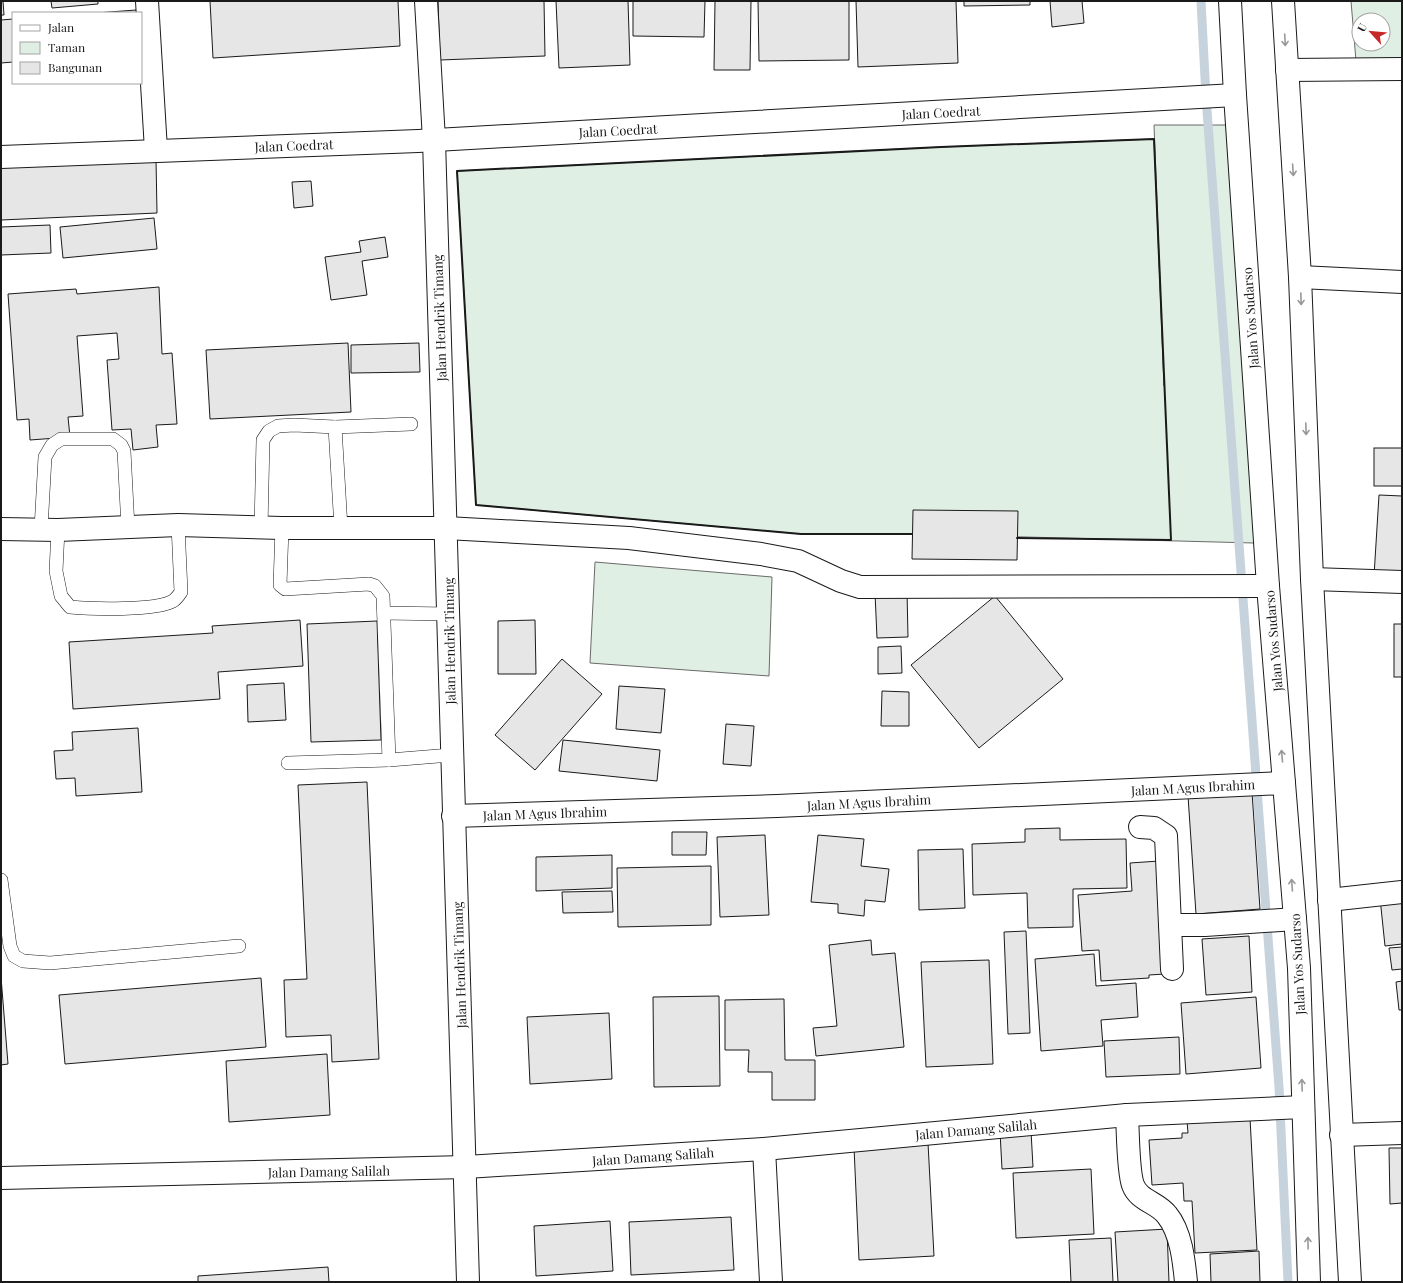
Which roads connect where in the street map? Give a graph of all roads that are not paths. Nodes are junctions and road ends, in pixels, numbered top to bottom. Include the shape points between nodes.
1 (147, 1) edge
2 (426, 1) edge
3 (1230, 1) edge
4 (1283, 1) edge
5 (1402, 69) edge
6 (1287, 70) junction
7 (1235, 95) junction
8 (434, 140) junction
9 (156, 150) junction
10 (1, 157) edge
11 (1300, 277) junction
12 (1402, 282) edge
13 (410, 424) dead end
14 (335, 427) junction
15 (178, 525) junction
16 (128, 528) junction
17 (272, 528) junction
18 (341, 528) junction
19 (446, 528) junction
20 (1, 529) edge
21 (50, 529) junction
22 (1312, 579) junction
23 (1402, 582) edge
24 (1268, 586) junction
25 (384, 613) junction
26 (448, 614) junction
27 (451, 755) junction
28 (389, 760) junction
29 (288, 764) dead end
30 (1284, 783) junction
31 (453, 816) junction
32 (1140, 827) dead end
33 (1, 880) edge
34 (1402, 892) edge
35 (1329, 900) junction
36 (1295, 919) junction
37 (1170, 925) junction
38 (239, 946) dead end
39 (1172, 969) dead end
40 (1288, 1107) junction
41 (1127, 1115) junction
42 (1402, 1133) edge
43 (1341, 1135) junction
44 (764, 1149) junction
45 (466, 1167) junction
46 (1, 1178) edge
47 (468, 1282) edge
48 (771, 1282) edge
49 (1186, 1282) edge
50 (1309, 1282) edge
51 (1350, 1282) edge

1 - 9 street
2 - 8 street, Jalan Hendrik Timang
3 - 7 street, Jalan Yos Sudarso
4 -> 6 street
5 - 6 street
6 -> 11 street
7 - 8 street, Jalan Coedrat
7 - 24 street, Jalan Yos Sudarso
8 - 9 street, Jalan Coedrat
8 - 19 street, Jalan Hendrik Timang
9 - 10 street, Jalan Coedrat
11 - 12 street
11 -> 22 street
13 - 14 lane
14 - 17 lane via 278,426 269,431 263,440
14 - 18 lane
15 - 16 street
15 - 17 street
15 - 21 lane via 181,592 174,601 163,605 101,609 70,607 61,596
16 - 21 street
16 - 21 lane via 124,451 121,445 113,439 61,439 52,445 46,457
17 - 18 street
17 - 25 lane via 280,585 285,589 369,584 375,586 383,596
18 - 19 street
19 - 24 street via 629,538 761,554 798,561 860,587
19 - 26 street, Jalan Hendrik Timang
20 - 21 street
22 - 23 street
22 - 35 street
30 -> 24 street, Jalan Yos Sudarso
25 - 26 lane
25 - 28 lane
26 - 27 street, Jalan Hendrik Timang
27 - 28 lane
27 - 31 street, Jalan Hendrik Timang
28 - 29 lane
30 - 31 street, Jalan M Agus Ibrahim via 777,806
36 -> 30 street, Jalan Yos Sudarso
31 - 45 street, Jalan Hendrik Timang
32 - 37 street via 1154,828 1166,836
33 - 38 lane via 10,946 14,956 23,961 50,963
34 - 35 street
35 - 43 street
36 - 37 street
40 -> 36 street, Jalan Yos Sudarso via 1299,968
37 - 39 street
40 - 41 street, Jalan Damang Salilah
50 -> 40 street, Jalan Yos Sudarso
41 - 44 street, Jalan Damang Salilah
41 - 49 street via 1132,1184 1142,1198 1156,1205 1173,1225 1184,1262
42 - 43 street
43 - 51 street
44 - 45 street, Jalan Damang Salilah
44 - 48 street
45 - 46 street, Jalan Damang Salilah
45 - 47 street, Jalan Hendrik Timang

